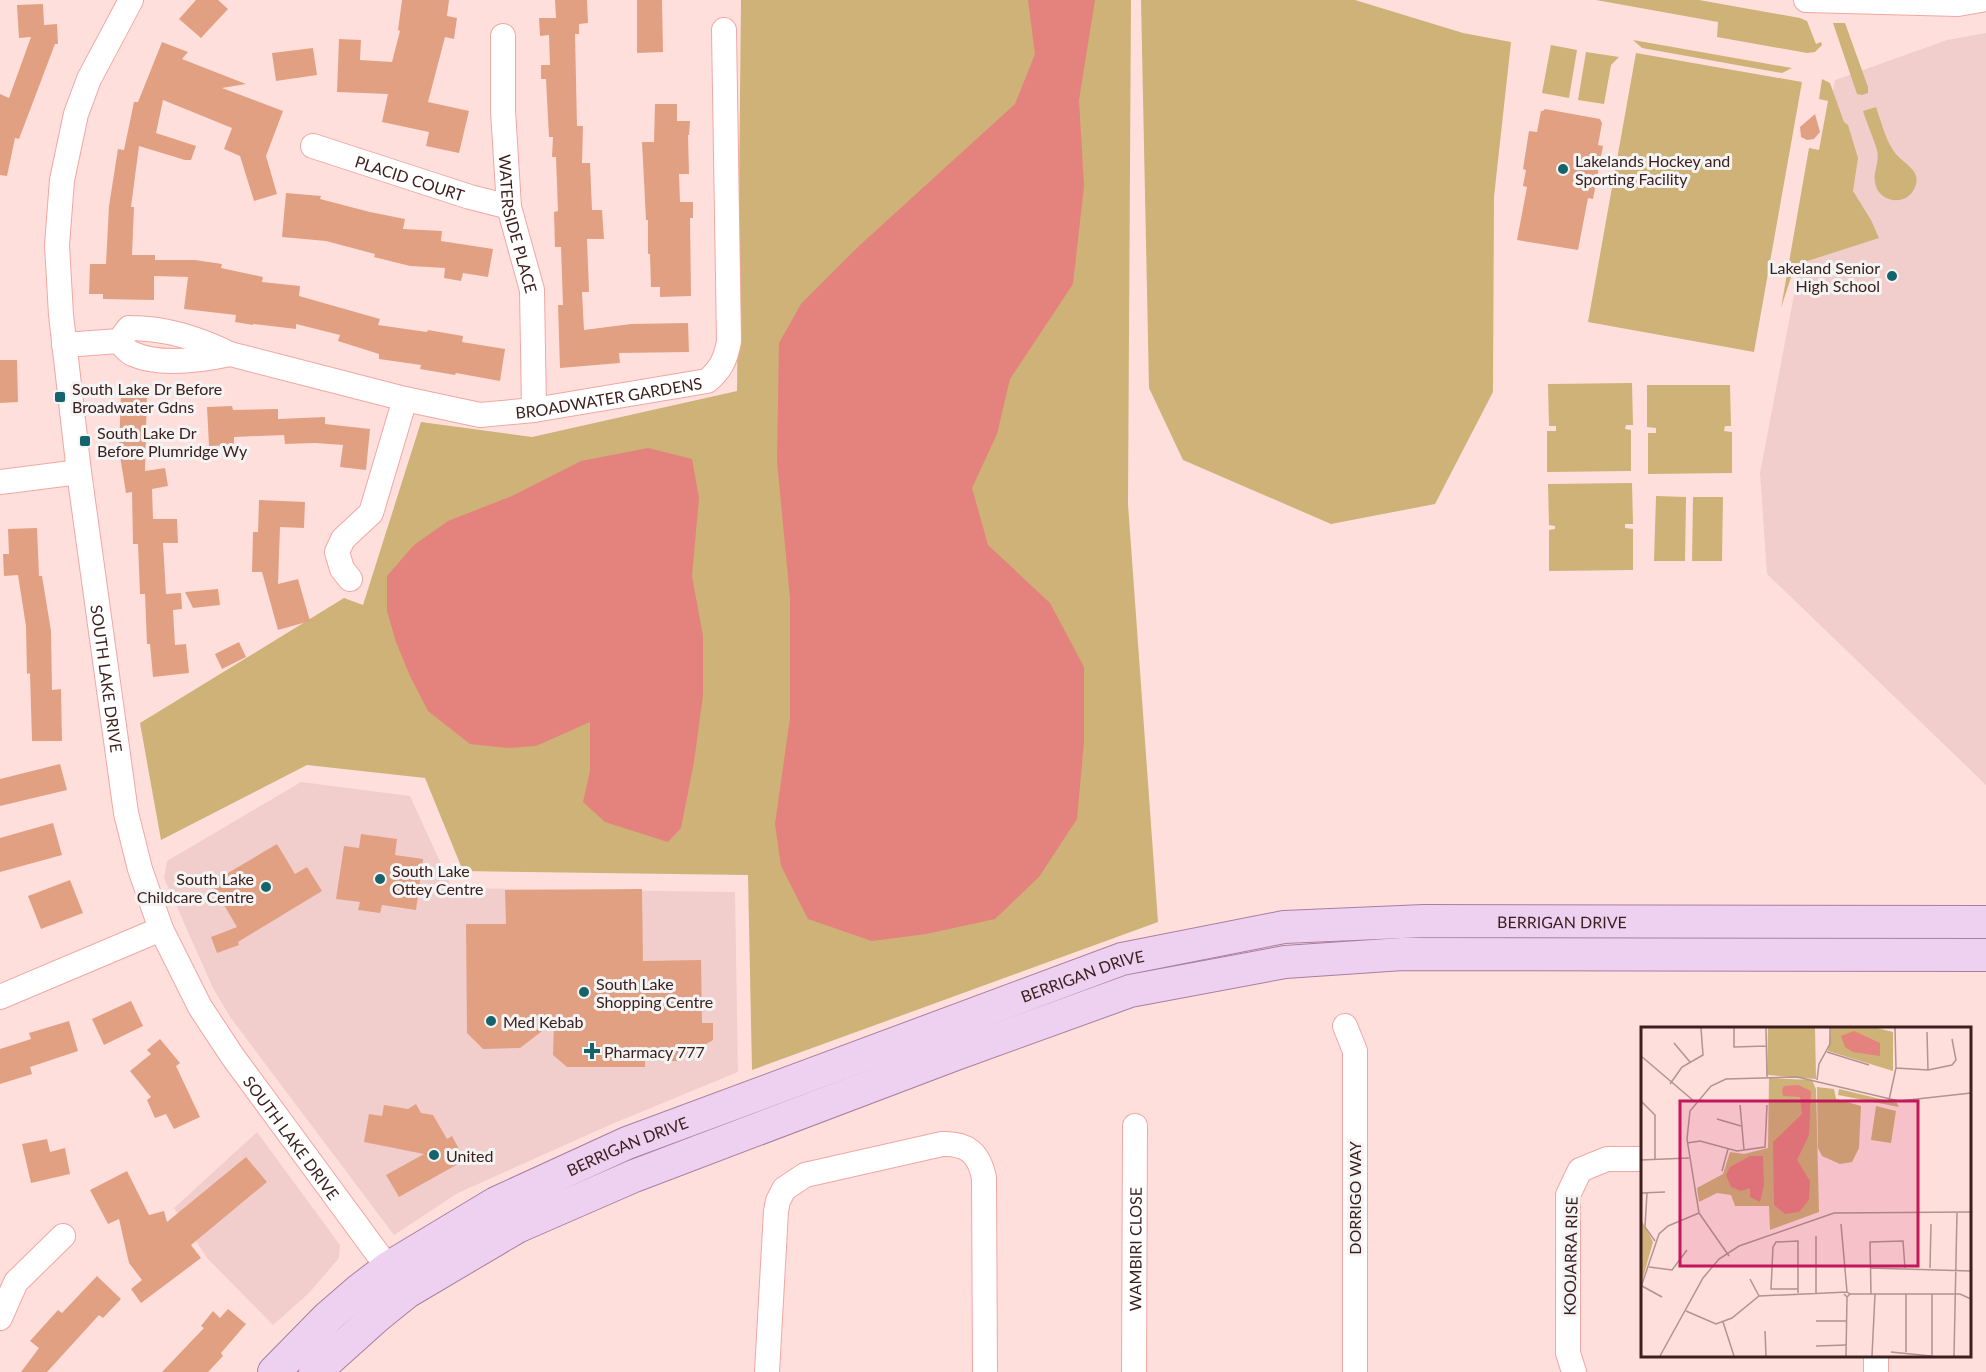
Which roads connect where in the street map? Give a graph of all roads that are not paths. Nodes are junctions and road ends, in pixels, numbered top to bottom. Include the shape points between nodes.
1 (1806, 0) edge
2 (1981, 0) edge
3 (122, 3) edge
4 (724, 30) dead end
5 (503, 36) dead end
6 (313, 146) dead end
7 (509, 207) junction
8 (64, 345) junction
9 (405, 399) junction
10 (534, 410) junction
11 (79, 472) junction
12 (0, 482) edge
13 (350, 579) dead end
14 (1986, 922) edge
15 (161, 929) junction
16 (1986, 955) edge
17 (0, 997) edge
18 (1345, 1026) dead end
19 (727, 1106) junction
20 (1135, 1126) dead end
21 (739, 1137) junction
22 (1641, 1159) edge
23 (63, 1236) dead end
24 (397, 1280) junction
25 (0, 1318) edge
26 (274, 1372) edge
27 (315, 1372) edge
28 (767, 1372) edge
29 (985, 1372) edge
30 (1134, 1372) edge
31 (1355, 1372) edge
32 (1574, 1372) edge

1 - 2 street via 1958,4
3 - 8 street, SOUTH LAKE DRIVE via 76,114 62,180 57,245
4 - 10 street, BROADWATER GARDENS via 729,292 726,357 707,381
5 - 7 street, WATERSIDE PLACE
6 - 7 street, PLACID COURT
7 - 10 street, WATERSIDE PLACE via 532,290
8 - 9 street, BROADWATER GARDENS via 119,341 131,354 174,360 204,360 230,354
8 - 11 street, SOUTH LAKE DRIVE
9 - 10 street, BROADWATER GARDENS via 480,415
9 - 13 street via 371,513 343,539 337,552
11 - 12 street
11 - 15 street, SOUTH LAKE DRIVE via 126,813
14 - 19 main road, BERRIGAN DRIVE via 1424,921 1284,927 1122,959
15 - 17 street
15 - 24 street, SOUTH LAKE DRIVE via 200,1007 233,1057
16 - 21 main road, BERRIGAN DRIVE via 1402,954 1285,962 1130,990
18 - 31 street, DORRIGO WAY via 1355,1051
19 - 21 main road
19 - 24 main road, BERRIGAN DRIVE via 627,1143 496,1203
20 - 30 street, WAMBIRI CLOSE
21 - 24 main road, BERRIGAN DRIVE via 634,1176
22 - 32 street, KOOJARRA RISE via 1607,1159 1580,1170 1568,1195 1568,1353
23 - 25 street via 16,1282
24 - 26 main road, BERRIGAN DRIVE via 358,1291
24 - 27 main road, BERRIGAN DRIVE
28 - 29 street via 776,1211 784,1189 805,1175 957,1143 975,1155 984,1178

